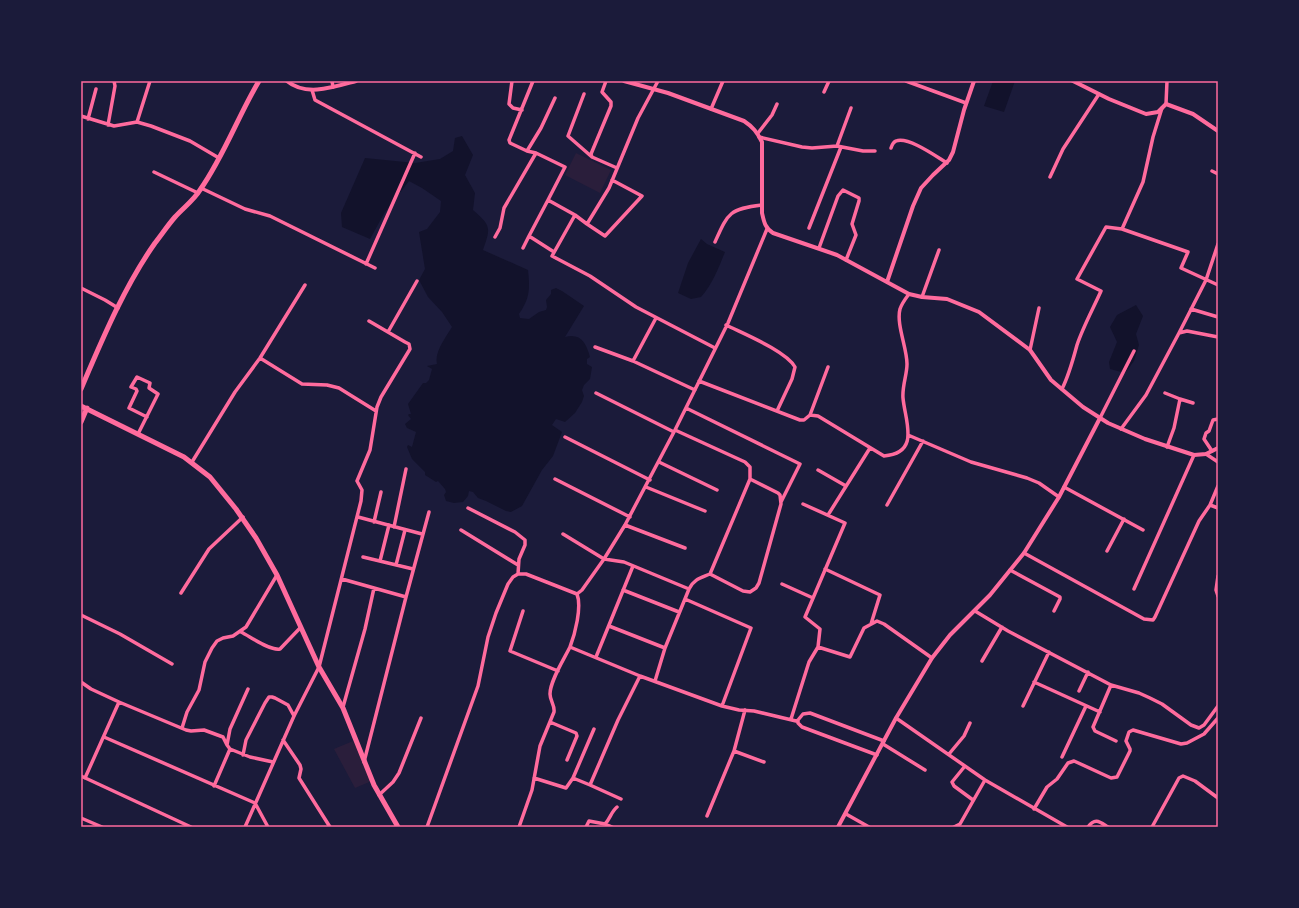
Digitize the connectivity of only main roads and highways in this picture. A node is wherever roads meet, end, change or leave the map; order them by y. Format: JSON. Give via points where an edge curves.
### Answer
{"nodes":[{"id":1,"x":259,"y":81,"type":"edge"},
{"id":2,"x":81,"y":388,"type":"edge"},
{"id":3,"x":81,"y":406,"type":"edge"},
{"id":4,"x":87,"y":408,"type":"junction"},
{"id":5,"x":81,"y":422,"type":"edge"},
{"id":6,"x":398,"y":827,"type":"edge"}],
"edges":[{"from":1,"to":2,"type":"main road","via":[[202,188],[154,245],[131,284]]},
{"from":3,"to":4,"type":"main road"},
{"from":4,"to":5,"type":"main road"},
{"from":4,"to":6,"type":"main road","via":[[192,462],[210,477],[243,518],[277,575],[319,667],[343,708],[364,763]]}]}
